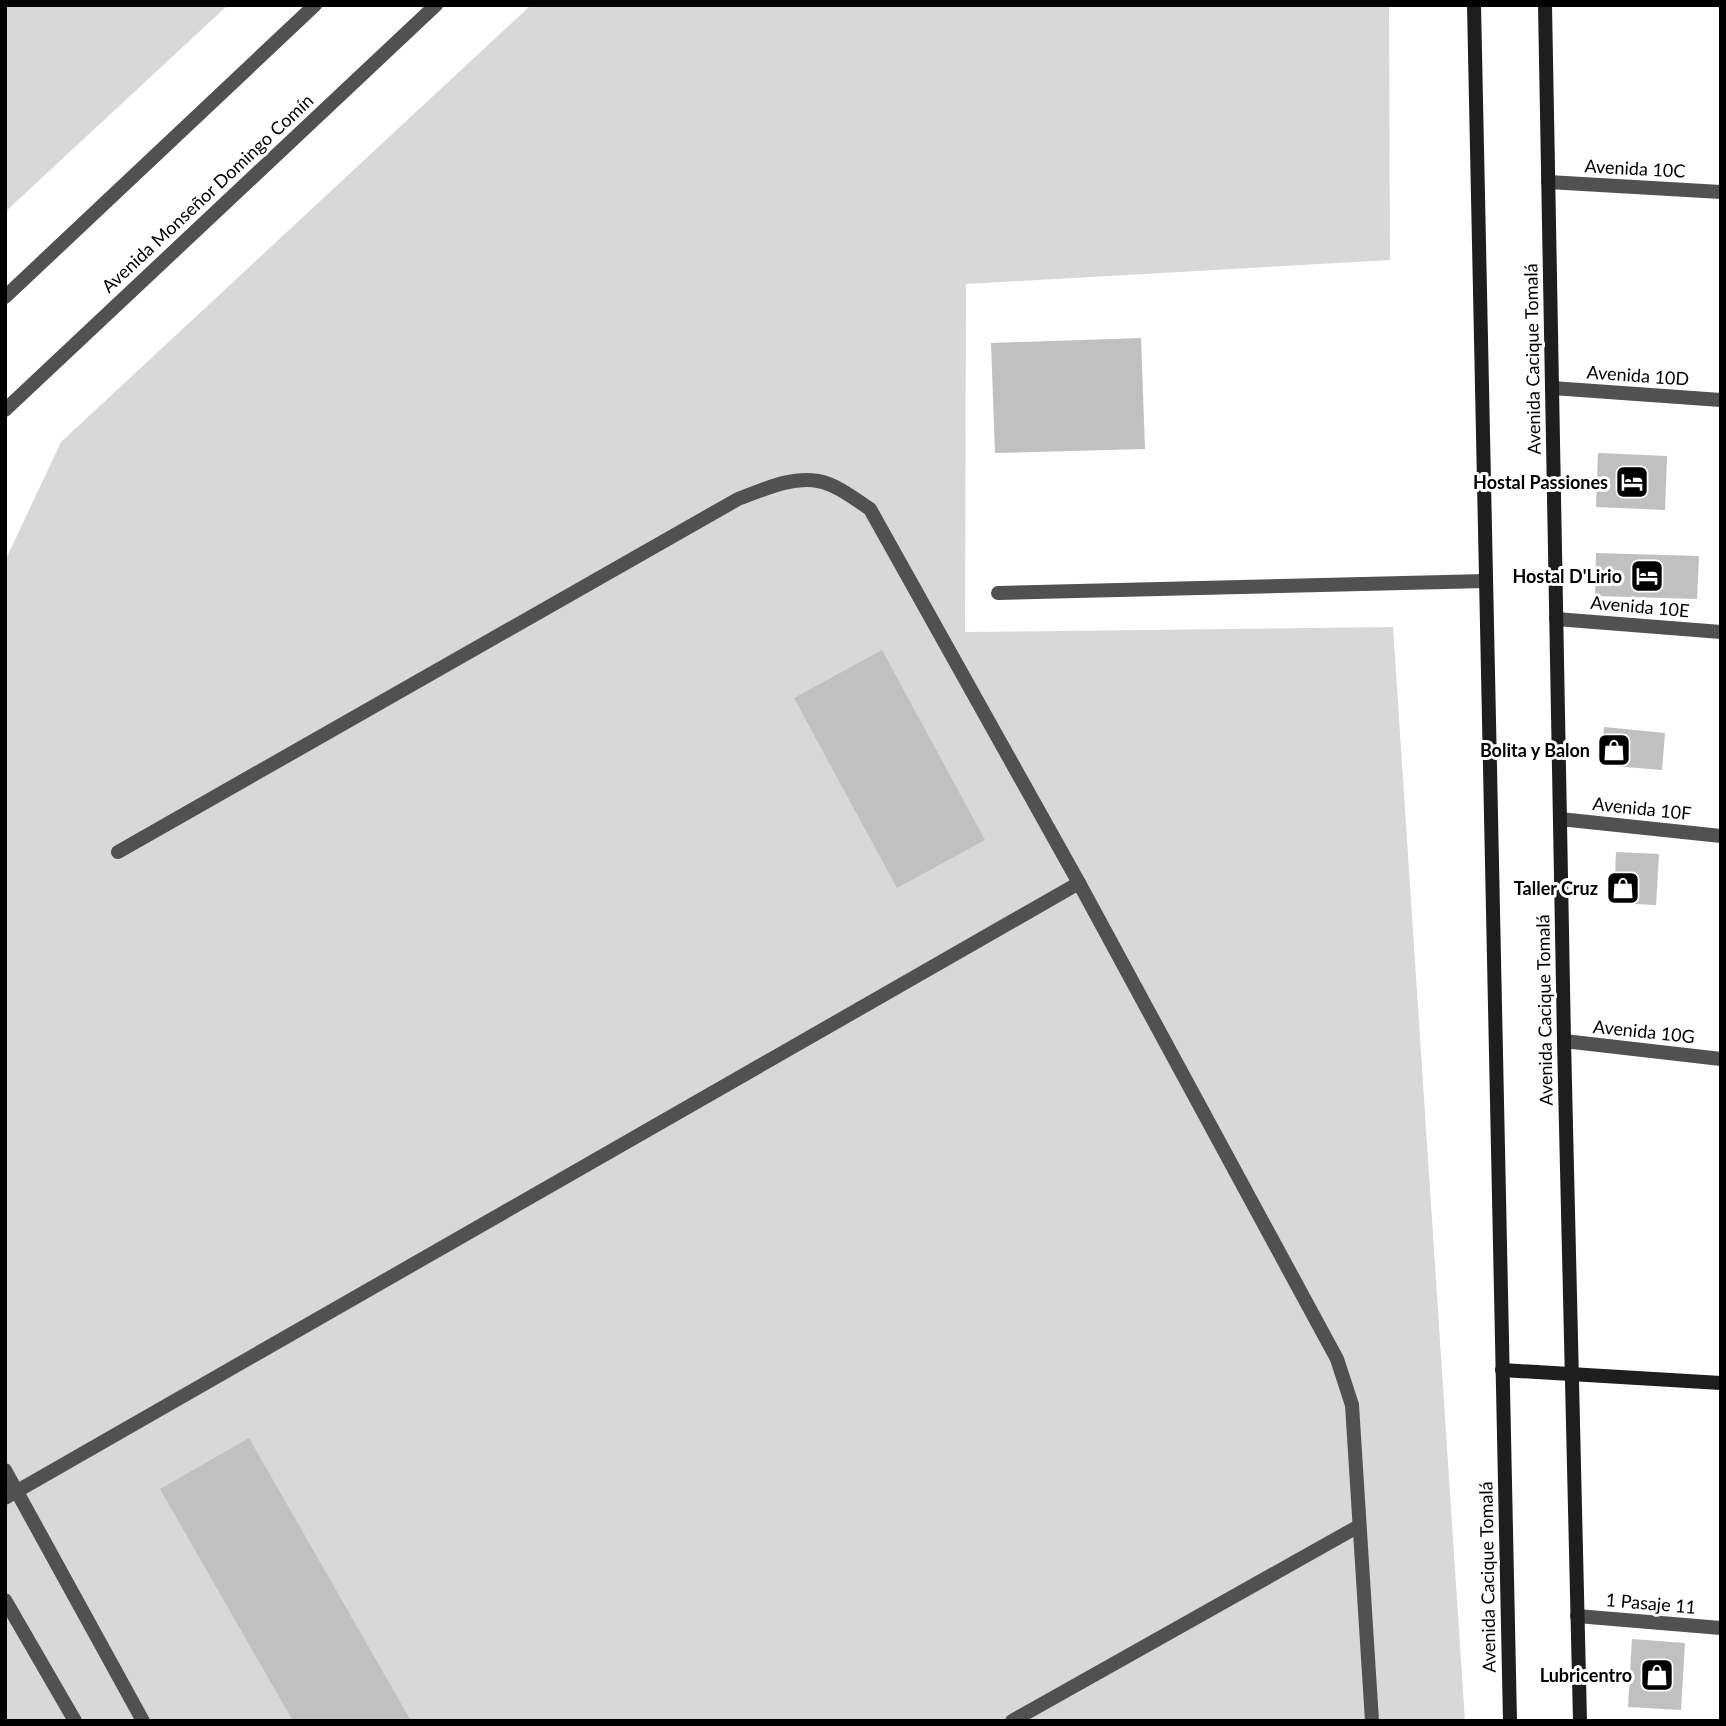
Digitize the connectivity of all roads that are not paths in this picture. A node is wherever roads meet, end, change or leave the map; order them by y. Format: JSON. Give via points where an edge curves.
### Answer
{"nodes":[{"id":1,"x":315,"y":5,"type":"edge"},
{"id":2,"x":436,"y":5,"type":"edge"},
{"id":3,"x":1474,"y":5,"type":"edge"},
{"id":4,"x":1545,"y":5,"type":"edge"},
{"id":5,"x":1548,"y":182,"type":"junction"},
{"id":6,"x":1721,"y":192,"type":"edge"},
{"id":7,"x":5,"y":297,"type":"edge"},
{"id":8,"x":1552,"y":388,"type":"junction"},
{"id":9,"x":1721,"y":400,"type":"edge"},
{"id":10,"x":5,"y":410,"type":"edge"},
{"id":11,"x":1486,"y":581,"type":"junction"},
{"id":12,"x":998,"y":593,"type":"dead end"},
{"id":13,"x":1556,"y":619,"type":"junction"},
{"id":14,"x":1721,"y":632,"type":"edge"},
{"id":15,"x":1560,"y":819,"type":"junction"},
{"id":16,"x":1721,"y":836,"type":"edge"},
{"id":17,"x":118,"y":852,"type":"dead end"},
{"id":18,"x":1079,"y":883,"type":"junction"},
{"id":19,"x":1564,"y":1041,"type":"junction"},
{"id":20,"x":1721,"y":1059,"type":"edge"},
{"id":21,"x":1502,"y":1370,"type":"junction"},
{"id":22,"x":1573,"y":1374,"type":"junction"},
{"id":23,"x":1721,"y":1383,"type":"edge"},
{"id":24,"x":5,"y":1470,"type":"edge"},
{"id":25,"x":12,"y":1495,"type":"edge"},
{"id":26,"x":1359,"y":1526,"type":"junction"},
{"id":27,"x":5,"y":1600,"type":"edge"},
{"id":28,"x":1577,"y":1616,"type":"junction"},
{"id":29,"x":1721,"y":1628,"type":"edge"},
{"id":30,"x":75,"y":1721,"type":"edge"},
{"id":31,"x":143,"y":1721,"type":"edge"},
{"id":32,"x":1013,"y":1721,"type":"edge"},
{"id":33,"x":1372,"y":1721,"type":"edge"},
{"id":34,"x":1510,"y":1721,"type":"edge"},
{"id":35,"x":1580,"y":1721,"type":"edge"}],
"edges":[{"from":1,"to":7,"type":"street"},
{"from":2,"to":10,"type":"street","name":"Avenida Monseñor Domingo Comín"},
{"from":3,"to":11,"type":"main road","name":"Avenida Cacique Tomalá"},
{"from":4,"to":5,"type":"main road","name":"Avenida Cacique Tomalá"},
{"from":5,"to":6,"type":"street","name":"Avenida 10C"},
{"from":5,"to":8,"type":"main road","name":"Avenida Cacique Tomalá"},
{"from":8,"to":9,"type":"street","name":"Avenida 10D"},
{"from":8,"to":13,"type":"main road","name":"Avenida Cacique Tomalá"},
{"from":11,"to":12,"type":"street"},
{"from":11,"to":21,"type":"main road","name":"Avenida Cacique Tomalá"},
{"from":13,"to":14,"type":"street","name":"Avenida 10E"},
{"from":13,"to":15,"type":"main road","name":"Avenida Cacique Tomalá"},
{"from":15,"to":16,"type":"street","name":"Avenida 10F"},
{"from":15,"to":19,"type":"main road","name":"Avenida Cacique Tomalá"},
{"from":17,"to":18,"type":"street","via":[[738,499],[786,482],[818,481],[870,509]]},
{"from":18,"to":25,"type":"street"},
{"from":18,"to":26,"type":"street","via":[[1337,1359],[1352,1405]]},
{"from":19,"to":20,"type":"street","name":"Avenida 10G"},
{"from":19,"to":22,"type":"main road","name":"Avenida Cacique Tomalá"},
{"from":21,"to":22,"type":"main road"},
{"from":21,"to":34,"type":"main road","name":"Avenida Cacique Tomalá"},
{"from":22,"to":23,"type":"main road"},
{"from":22,"to":28,"type":"main road","name":"Avenida Cacique Tomalá"},
{"from":24,"to":25,"type":"street"},
{"from":25,"to":31,"type":"street"},
{"from":26,"to":32,"type":"street"},
{"from":26,"to":33,"type":"street"},
{"from":27,"to":30,"type":"street"},
{"from":28,"to":29,"type":"street","name":"1 Pasaje 11"},
{"from":28,"to":35,"type":"main road","name":"Avenida Cacique Tomalá"}]}
